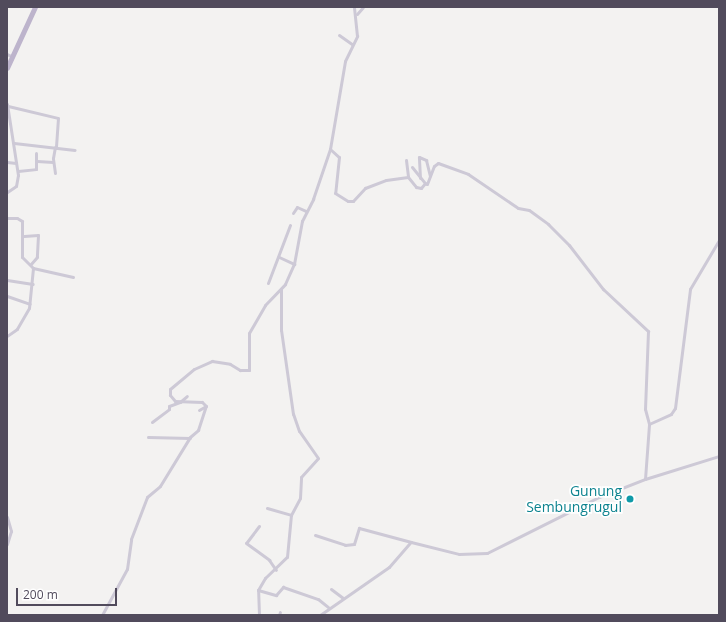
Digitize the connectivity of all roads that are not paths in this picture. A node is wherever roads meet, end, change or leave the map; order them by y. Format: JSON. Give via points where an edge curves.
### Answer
{"nodes":[{"id":1,"x":35,"y":7,"type":"edge"},
{"id":2,"x":354,"y":7,"type":"edge"},
{"id":3,"x":363,"y":7,"type":"edge"},
{"id":4,"x":357,"y":14,"type":"junction"},
{"id":5,"x":339,"y":35,"type":"dead end"},
{"id":6,"x":352,"y":44,"type":"junction"},
{"id":7,"x":9,"y":55,"type":"edge"},
{"id":8,"x":7,"y":68,"type":"edge"},
{"id":9,"x":7,"y":105,"type":"edge"},
{"id":10,"x":14,"y":143,"type":"junction"},
{"id":11,"x":55,"y":147,"type":"junction"},
{"id":12,"x":330,"y":149,"type":"junction"},
{"id":13,"x":75,"y":150,"type":"dead end"},
{"id":14,"x":36,"y":153,"type":"dead end"},
{"id":15,"x":406,"y":160,"type":"dead end"},
{"id":16,"x":37,"y":161,"type":"junction"},
{"id":17,"x":7,"y":162,"type":"edge"},
{"id":18,"x":53,"y":162,"type":"junction"},
{"id":19,"x":16,"y":163,"type":"junction"},
{"id":20,"x":412,"y":167,"type":"dead end"},
{"id":21,"x":18,"y":171,"type":"junction"},
{"id":22,"x":55,"y":173,"type":"dead end"},
{"id":23,"x":431,"y":176,"type":"junction"},
{"id":24,"x":408,"y":177,"type":"junction"},
{"id":25,"x":420,"y":178,"type":"junction"},
{"id":26,"x":425,"y":183,"type":"junction"},
{"id":27,"x":7,"y":192,"type":"edge"},
{"id":28,"x":306,"y":211,"type":"junction"},
{"id":29,"x":293,"y":213,"type":"dead end"},
{"id":30,"x":7,"y":218,"type":"edge"},
{"id":31,"x":290,"y":225,"type":"dead end"},
{"id":32,"x":24,"y":236,"type":"junction"},
{"id":33,"x":719,"y":240,"type":"edge"},
{"id":34,"x":279,"y":256,"type":"junction"},
{"id":35,"x":32,"y":264,"type":"junction"},
{"id":36,"x":294,"y":264,"type":"junction"},
{"id":37,"x":34,"y":268,"type":"junction"},
{"id":38,"x":73,"y":277,"type":"dead end"},
{"id":39,"x":7,"y":280,"type":"edge"},
{"id":40,"x":268,"y":283,"type":"dead end"},
{"id":41,"x":33,"y":284,"type":"junction"},
{"id":42,"x":281,"y":289,"type":"junction"},
{"id":43,"x":7,"y":296,"type":"edge"},
{"id":44,"x":30,"y":304,"type":"junction"},
{"id":45,"x":7,"y":336,"type":"edge"},
{"id":46,"x":187,"y":396,"type":"dead end"},
{"id":47,"x":180,"y":402,"type":"junction"},
{"id":48,"x":206,"y":406,"type":"junction"},
{"id":49,"x":199,"y":410,"type":"dead end"},
{"id":50,"x":152,"y":422,"type":"dead end"},
{"id":51,"x":649,"y":424,"type":"junction"},
{"id":52,"x":148,"y":438,"type":"dead end"},
{"id":53,"x":190,"y":438,"type":"junction"},
{"id":54,"x":719,"y":456,"type":"edge"},
{"id":55,"x":645,"y":479,"type":"junction"},
{"id":56,"x":267,"y":508,"type":"dead end"},
{"id":57,"x":291,"y":515,"type":"junction"},
{"id":58,"x":7,"y":517,"type":"edge"},
{"id":59,"x":259,"y":526,"type":"dead end"},
{"id":60,"x":315,"y":535,"type":"dead end"},
{"id":61,"x":411,"y":542,"type":"junction"},
{"id":62,"x":7,"y":544,"type":"edge"},
{"id":63,"x":276,"y":570,"type":"junction"},
{"id":64,"x":330,"y":589,"type":"dead end"},
{"id":65,"x":258,"y":590,"type":"junction"},
{"id":66,"x":343,"y":598,"type":"junction"},
{"id":67,"x":328,"y":607,"type":"junction"},
{"id":68,"x":102,"y":615,"type":"edge"},
{"id":69,"x":259,"y":615,"type":"edge"},
{"id":70,"x":320,"y":615,"type":"edge"}],
"edges":[{"from":1,"to":7,"type":"main road"},
{"from":2,"to":4,"type":"street"},
{"from":3,"to":4,"type":"street"},
{"from":4,"to":6,"type":"street","via":[[357,36]]},
{"from":5,"to":6,"type":"street"},
{"from":6,"to":12,"type":"street","via":[[338,91]]},
{"from":7,"to":8,"type":"main road"},
{"from":9,"to":10,"type":"street"},
{"from":9,"to":11,"type":"street","via":[[58,118]]},
{"from":10,"to":11,"type":"street"},
{"from":10,"to":19,"type":"street"},
{"from":11,"to":13,"type":"street"},
{"from":11,"to":18,"type":"street"},
{"from":12,"to":24,"type":"street","via":[[339,157],[335,193],[348,201],[355,200],[362,190],[380,182]]},
{"from":12,"to":28,"type":"street","via":[[313,199]]},
{"from":14,"to":16,"type":"street"},
{"from":15,"to":24,"type":"street"},
{"from":16,"to":18,"type":"street"},
{"from":16,"to":21,"type":"street","via":[[34,171]]},
{"from":17,"to":19,"type":"street"},
{"from":18,"to":22,"type":"street"},
{"from":19,"to":21,"type":"street"},
{"from":20,"to":25,"type":"street"},
{"from":21,"to":27,"type":"street","via":[[16,186]]},
{"from":23,"to":25,"type":"street","via":[[426,160],[419,157]]},
{"from":23,"to":26,"type":"street","via":[[427,184]]},
{"from":23,"to":51,"type":"street","via":[[436,163],[460,170],[501,194],[518,208],[529,210],[556,231],[603,289],[646,329],[645,409]]},
{"from":24,"to":26,"type":"street","via":[[418,188]]},
{"from":25,"to":26,"type":"street"},
{"from":28,"to":29,"type":"street","via":[[297,208]]},
{"from":28,"to":36,"type":"street"},
{"from":30,"to":32,"type":"street","via":[[21,219]]},
{"from":31,"to":34,"type":"street"},
{"from":32,"to":35,"type":"street","via":[[22,260]]},
{"from":32,"to":35,"type":"street","via":[[38,235],[36,257]]},
{"from":33,"to":51,"type":"street","via":[[690,289],[675,410]]},
{"from":34,"to":36,"type":"street"},
{"from":34,"to":40,"type":"street"},
{"from":35,"to":37,"type":"street"},
{"from":36,"to":42,"type":"street"},
{"from":37,"to":38,"type":"street"},
{"from":37,"to":41,"type":"street"},
{"from":39,"to":41,"type":"street"},
{"from":41,"to":44,"type":"street"},
{"from":42,"to":47,"type":"street","via":[[265,305],[249,333],[249,370],[240,370],[232,365],[214,361],[203,365],[172,387],[172,398]]},
{"from":42,"to":57,"type":"street","via":[[281,330],[291,408],[299,431],[318,456],[302,474],[300,498]]},
{"from":43,"to":44,"type":"street"},
{"from":44,"to":45,"type":"street","via":[[17,329]]},
{"from":46,"to":47,"type":"street"},
{"from":47,"to":48,"type":"street","via":[[204,402]]},
{"from":47,"to":50,"type":"street","via":[[169,406],[169,409]]},
{"from":48,"to":49,"type":"street"},
{"from":48,"to":53,"type":"street","via":[[199,428]]},
{"from":51,"to":55,"type":"street"},
{"from":52,"to":53,"type":"street"},
{"from":53,"to":68,"type":"street","via":[[160,486],[147,498],[131,539],[127,569]]},
{"from":54,"to":55,"type":"street"},
{"from":55,"to":61,"type":"street","via":[[584,504],[487,553],[459,554]]},
{"from":56,"to":57,"type":"street"},
{"from":57,"to":63,"type":"street","via":[[288,557]]},
{"from":58,"to":62,"type":"street","via":[[11,531]]},
{"from":59,"to":63,"type":"street","via":[[246,543],[269,560]]},
{"from":60,"to":61,"type":"street","via":[[345,545],[354,544],[359,528]]},
{"from":61,"to":66,"type":"street","via":[[389,567]]},
{"from":63,"to":65,"type":"street","via":[[262,582]]},
{"from":64,"to":66,"type":"street"},
{"from":65,"to":67,"type":"street","via":[[276,595],[283,587],[318,599]]},
{"from":65,"to":69,"type":"street"},
{"from":66,"to":67,"type":"street"},
{"from":67,"to":70,"type":"street"}]}
